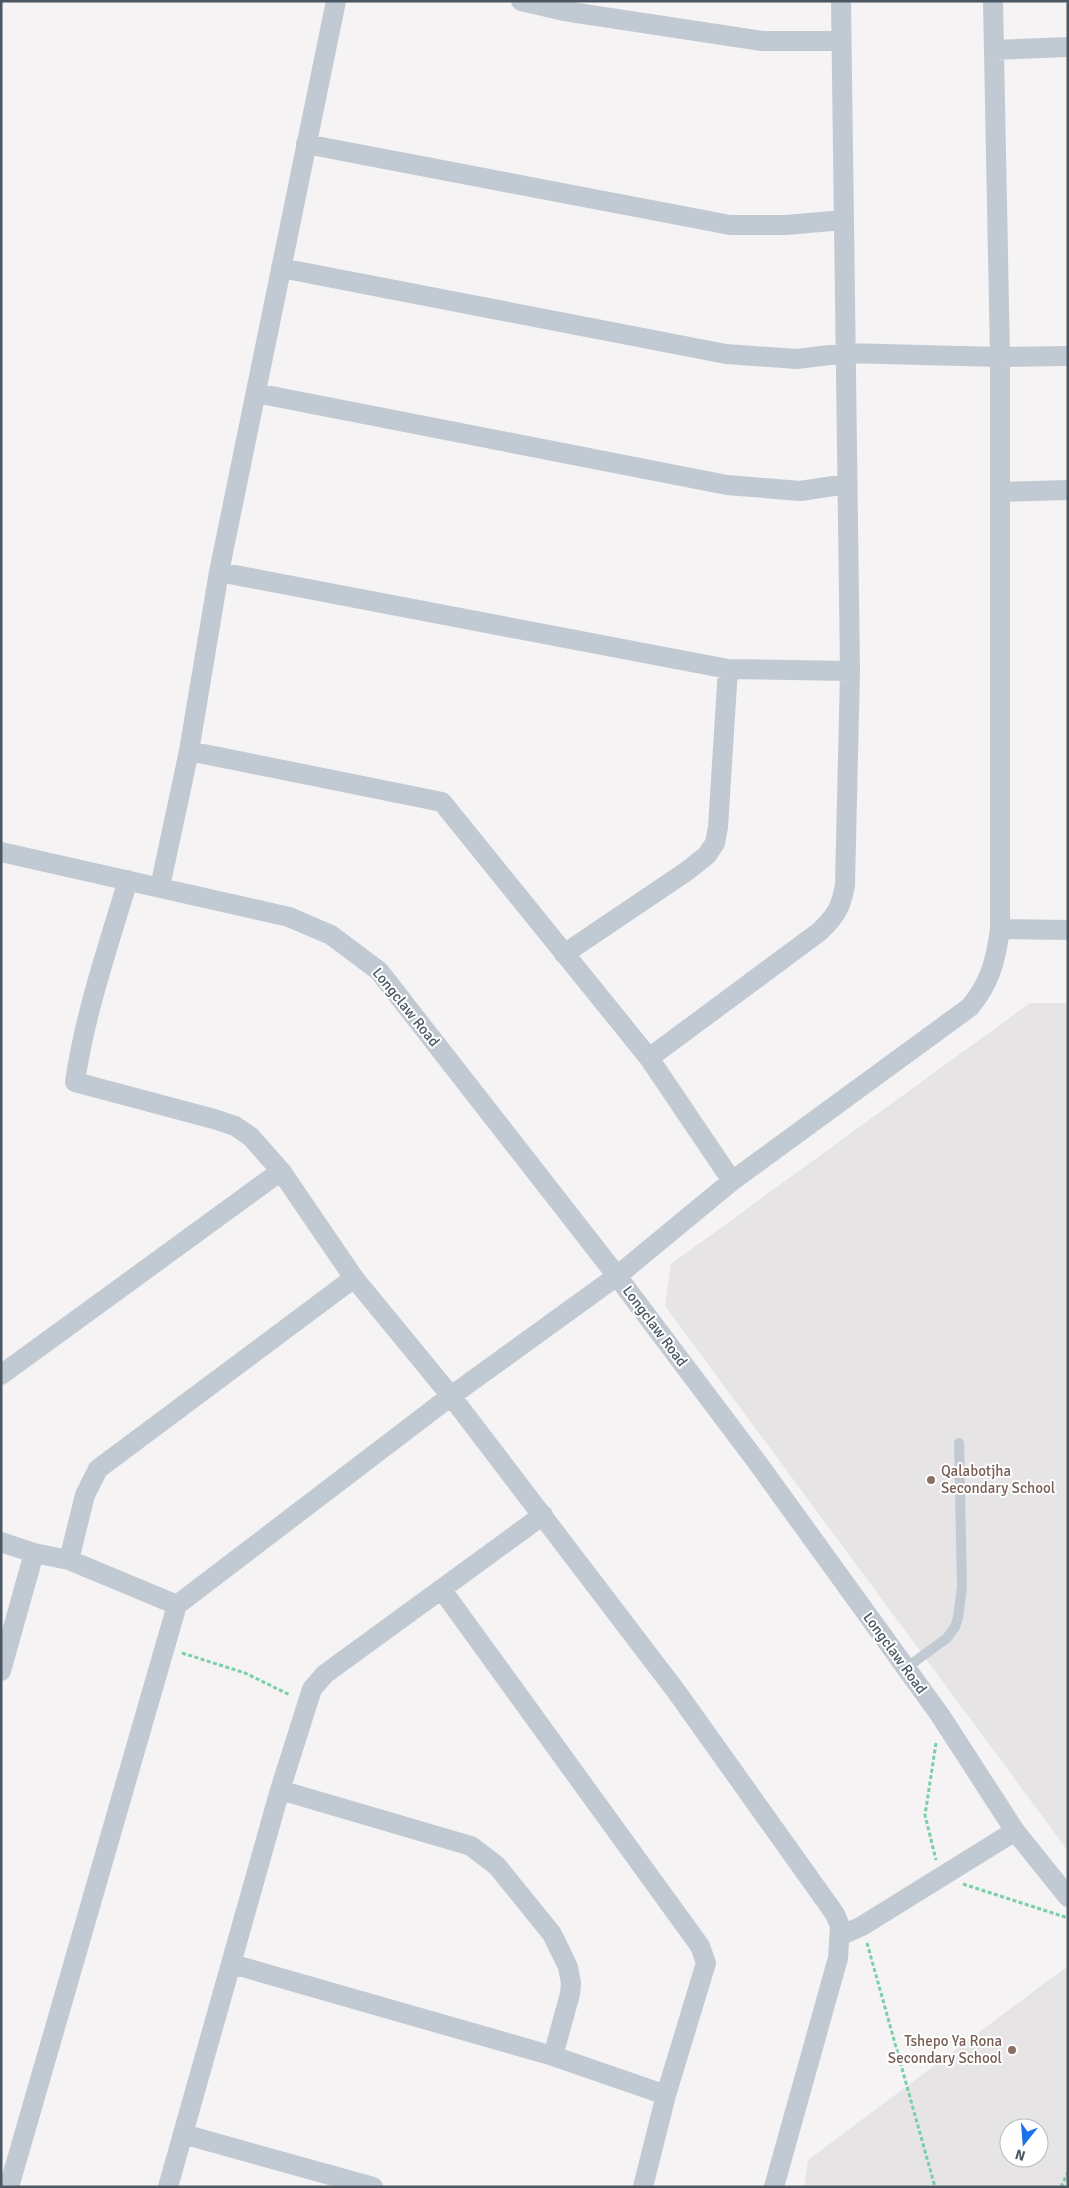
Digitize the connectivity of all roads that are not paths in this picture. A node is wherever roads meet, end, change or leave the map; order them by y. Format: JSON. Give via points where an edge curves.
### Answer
{"nodes":[{"id":1,"x":336,"y":1,"type":"edge"},
{"id":2,"x":520,"y":1,"type":"edge"},
{"id":3,"x":841,"y":1,"type":"edge"},
{"id":4,"x":993,"y":1,"type":"edge"},
{"id":5,"x":841,"y":41,"type":"junction"},
{"id":6,"x":1068,"y":47,"type":"edge"},
{"id":7,"x":994,"y":50,"type":"junction"},
{"id":8,"x":306,"y":144,"type":"junction"},
{"id":9,"x":843,"y":220,"type":"junction"},
{"id":10,"x":281,"y":268,"type":"junction"},
{"id":11,"x":845,"y":353,"type":"junction"},
{"id":12,"x":1068,"y":356,"type":"edge"},
{"id":13,"x":1000,"y":357,"type":"junction"},
{"id":14,"x":256,"y":393,"type":"junction"},
{"id":15,"x":847,"y":484,"type":"junction"},
{"id":16,"x":1068,"y":490,"type":"edge"},
{"id":17,"x":1000,"y":492,"type":"junction"},
{"id":18,"x":219,"y":572,"type":"junction"},
{"id":19,"x":728,"y":669,"type":"junction"},
{"id":20,"x":850,"y":671,"type":"junction"},
{"id":21,"x":189,"y":751,"type":"junction"},
{"id":22,"x":1,"y":852,"type":"edge"},
{"id":23,"x":144,"y":884,"type":"junction"},
{"id":24,"x":1000,"y":929,"type":"junction"},
{"id":25,"x":1068,"y":930,"type":"edge"},
{"id":26,"x":564,"y":954,"type":"junction"},
{"id":27,"x":649,"y":1058,"type":"junction"},
{"id":28,"x":281,"y":1171,"type":"junction"},
{"id":29,"x":732,"y":1181,"type":"junction"},
{"id":30,"x":617,"y":1276,"type":"junction"},
{"id":31,"x":354,"y":1278,"type":"junction"},
{"id":32,"x":1,"y":1375,"type":"edge"},
{"id":33,"x":451,"y":1396,"type":"junction"},
{"id":34,"x":960,"y":1443,"type":"dead end"},
{"id":35,"x":543,"y":1515,"type":"junction"},
{"id":36,"x":1,"y":1542,"type":"edge"},
{"id":37,"x":34,"y":1553,"type":"junction"},
{"id":38,"x":68,"y":1560,"type":"junction"},
{"id":39,"x":442,"y":1590,"type":"junction"},
{"id":40,"x":177,"y":1606,"type":"junction"},
{"id":41,"x":906,"y":1668,"type":"junction"},
{"id":42,"x":1,"y":1671,"type":"edge"},
{"id":43,"x":280,"y":1790,"type":"junction"},
{"id":44,"x":1015,"y":1831,"type":"junction"},
{"id":45,"x":1068,"y":1897,"type":"edge"},
{"id":46,"x":840,"y":1936,"type":"junction"},
{"id":47,"x":232,"y":1964,"type":"junction"},
{"id":48,"x":553,"y":2056,"type":"junction"},
{"id":49,"x":666,"y":2096,"type":"junction"},
{"id":50,"x":183,"y":2134,"type":"junction"},
{"id":51,"x":9,"y":2187,"type":"edge"},
{"id":52,"x":168,"y":2187,"type":"edge"},
{"id":53,"x":373,"y":2187,"type":"edge"},
{"id":54,"x":643,"y":2187,"type":"edge"},
{"id":55,"x":774,"y":2187,"type":"edge"}],
"edges":[{"from":1,"to":8,"type":"street"},
{"from":2,"to":5,"type":"street","via":[[564,11],[762,41]]},
{"from":3,"to":5,"type":"street"},
{"from":4,"to":7,"type":"street"},
{"from":5,"to":9,"type":"street"},
{"from":6,"to":7,"type":"street"},
{"from":7,"to":13,"type":"street"},
{"from":8,"to":9,"type":"street","via":[[730,225]]},
{"from":8,"to":10,"type":"street"},
{"from":9,"to":11,"type":"street"},
{"from":10,"to":11,"type":"street","via":[[726,354],[797,358]]},
{"from":10,"to":14,"type":"street"},
{"from":11,"to":13,"type":"street"},
{"from":11,"to":15,"type":"street"},
{"from":12,"to":13,"type":"street"},
{"from":13,"to":17,"type":"street"},
{"from":14,"to":15,"type":"street","via":[[726,486],[800,491]]},
{"from":14,"to":18,"type":"street"},
{"from":15,"to":20,"type":"street"},
{"from":16,"to":17,"type":"street"},
{"from":17,"to":24,"type":"street"},
{"from":18,"to":19,"type":"street"},
{"from":18,"to":21,"type":"street"},
{"from":19,"to":20,"type":"street"},
{"from":19,"to":26,"type":"street","via":[[715,843],[707,855],[687,871]]},
{"from":20,"to":27,"type":"street","via":[[845,885],[838,912],[819,932]]},
{"from":21,"to":23,"type":"street"},
{"from":21,"to":26,"type":"street","via":[[442,802]]},
{"from":22,"to":23,"type":"street","name":"Longclaw Road"},
{"from":23,"to":28,"type":"street","via":[[97,982],[74,1082],[236,1126],[251,1137]]},
{"from":23,"to":30,"type":"street","name":"Longclaw Road","via":[[289,917],[331,936],[379,971]]},
{"from":24,"to":25,"type":"street"},
{"from":24,"to":29,"type":"street","via":[[992,970],[983,992],[970,1008]]},
{"from":26,"to":27,"type":"street"},
{"from":27,"to":29,"type":"street"},
{"from":28,"to":31,"type":"street"},
{"from":28,"to":32,"type":"street"},
{"from":29,"to":30,"type":"street"},
{"from":30,"to":33,"type":"street"},
{"from":30,"to":41,"type":"street","name":"Longclaw Road","via":[[758,1462]]},
{"from":31,"to":33,"type":"street"},
{"from":31,"to":38,"type":"street","via":[[98,1470],[85,1495]]},
{"from":33,"to":35,"type":"street"},
{"from":33,"to":40,"type":"street"},
{"from":34,"to":41,"type":"lane","via":[[962,1586],[958,1618],[947,1638]]},
{"from":35,"to":39,"type":"street"},
{"from":35,"to":46,"type":"street","via":[[676,1691],[835,1914]]},
{"from":36,"to":37,"type":"street"},
{"from":37,"to":38,"type":"street"},
{"from":37,"to":42,"type":"street"},
{"from":38,"to":40,"type":"street"},
{"from":39,"to":43,"type":"street","via":[[325,1674],[312,1689]]},
{"from":39,"to":49,"type":"street","via":[[704,1955],[706,1963]]},
{"from":40,"to":51,"type":"street"},
{"from":41,"to":44,"type":"street","name":"Longclaw Road"},
{"from":43,"to":47,"type":"street"},
{"from":43,"to":48,"type":"street","via":[[471,1846],[497,1866],[552,1934],[568,1967],[570,1994]]},
{"from":44,"to":45,"type":"street","name":"Longclaw Road"},
{"from":44,"to":46,"type":"street","via":[[862,1926]]},
{"from":46,"to":55,"type":"street","via":[[833,1976]]},
{"from":47,"to":48,"type":"street"},
{"from":47,"to":50,"type":"street"},
{"from":48,"to":49,"type":"street"},
{"from":49,"to":54,"type":"street"},
{"from":50,"to":52,"type":"street"},
{"from":50,"to":53,"type":"street"}]}
